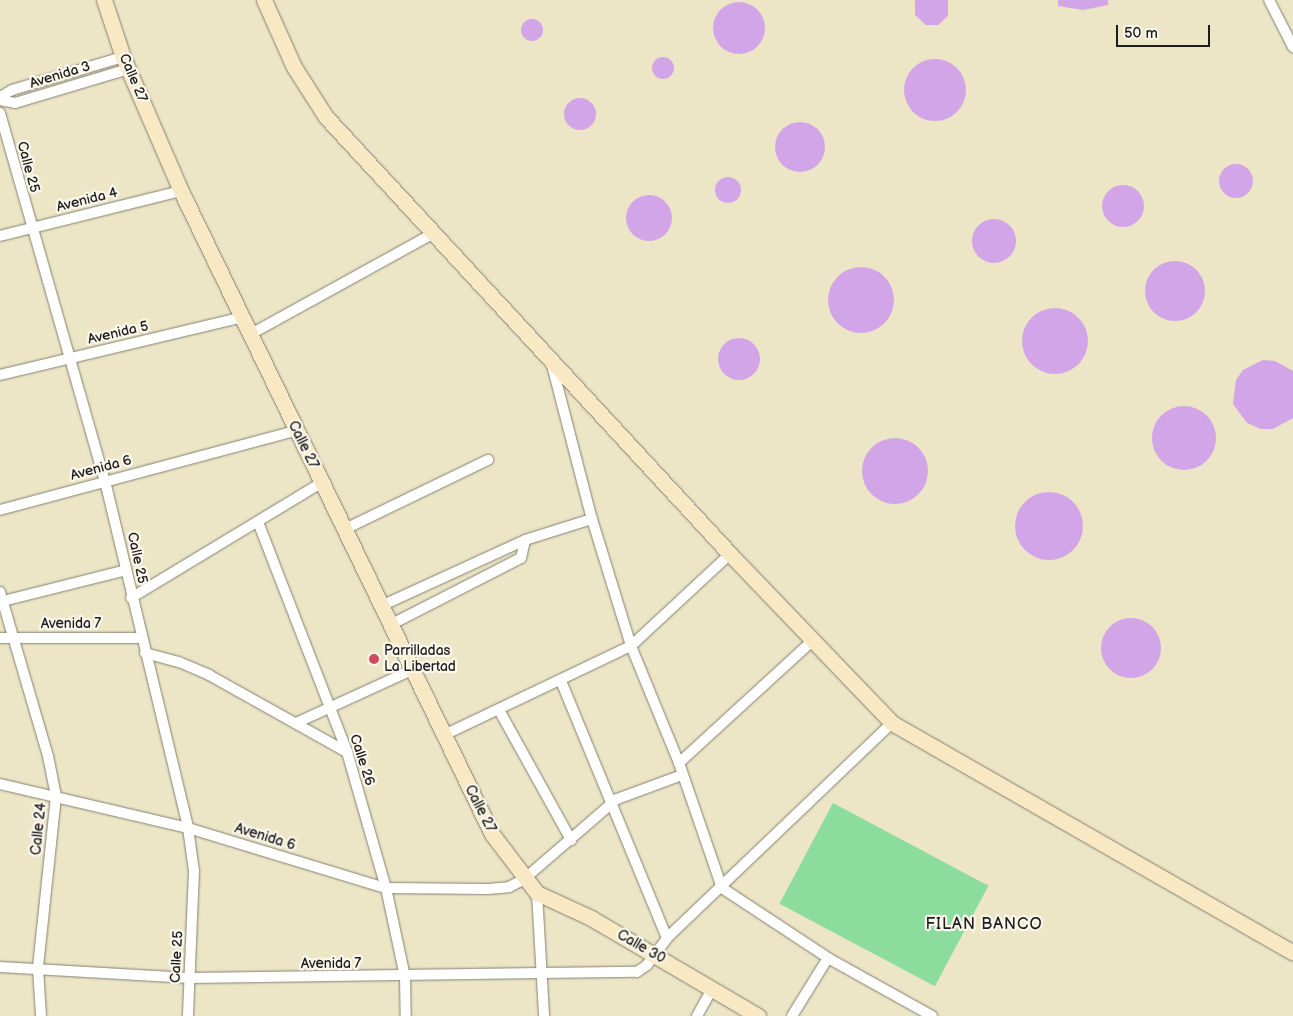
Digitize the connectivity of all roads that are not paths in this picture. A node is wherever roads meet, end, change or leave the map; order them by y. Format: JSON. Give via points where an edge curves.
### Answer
{"nodes":[{"id":1,"x":104,"y":0,"type":"edge"},
{"id":2,"x":264,"y":0,"type":"edge"},
{"id":3,"x":1269,"y":0,"type":"edge"},
{"id":4,"x":1293,"y":47,"type":"edge"},
{"id":5,"x":126,"y":63,"type":"junction"},
{"id":6,"x":0,"y":99,"type":"edge"},
{"id":7,"x":0,"y":114,"type":"edge"},
{"id":8,"x":181,"y":190,"type":"junction"},
{"id":9,"x":31,"y":228,"type":"junction"},
{"id":10,"x":434,"y":233,"type":"junction"},
{"id":11,"x":0,"y":236,"type":"edge"},
{"id":12,"x":243,"y":317,"type":"junction"},
{"id":13,"x":251,"y":334,"type":"junction"},
{"id":14,"x":549,"y":356,"type":"junction"},
{"id":15,"x":70,"y":358,"type":"junction"},
{"id":16,"x":0,"y":375,"type":"edge"},
{"id":17,"x":295,"y":431,"type":"junction"},
{"id":18,"x":488,"y":460,"type":"dead end"},
{"id":19,"x":105,"y":481,"type":"junction"},
{"id":20,"x":321,"y":483,"type":"junction"},
{"id":21,"x":0,"y":510,"type":"edge"},
{"id":22,"x":592,"y":519,"type":"junction"},
{"id":23,"x":258,"y":522,"type":"junction"},
{"id":24,"x":344,"y":529,"type":"junction"},
{"id":25,"x":525,"y":540,"type":"junction"},
{"id":26,"x":730,"y":554,"type":"junction"},
{"id":27,"x":126,"y":570,"type":"junction"},
{"id":28,"x":1,"y":597,"type":"edge"},
{"id":29,"x":132,"y":598,"type":"junction"},
{"id":30,"x":381,"y":606,"type":"junction"},
{"id":31,"x":390,"y":625,"type":"junction"},
{"id":32,"x":0,"y":638,"type":"edge"},
{"id":33,"x":13,"y":638,"type":"junction"},
{"id":34,"x":142,"y":638,"type":"junction"},
{"id":35,"x":812,"y":641,"type":"junction"},
{"id":36,"x":631,"y":646,"type":"junction"},
{"id":37,"x":145,"y":653,"type":"junction"},
{"id":38,"x":412,"y":670,"type":"junction"},
{"id":39,"x":560,"y":680,"type":"junction"},
{"id":40,"x":328,"y":708,"type":"junction"},
{"id":41,"x":498,"y":710,"type":"junction"},
{"id":42,"x":892,"y":723,"type":"junction"},
{"id":43,"x":296,"y":724,"type":"junction"},
{"id":44,"x":442,"y":736,"type":"junction"},
{"id":45,"x":347,"y":752,"type":"junction"},
{"id":46,"x":679,"y":763,"type":"junction"},
{"id":47,"x":682,"y":775,"type":"junction"},
{"id":48,"x":0,"y":784,"type":"edge"},
{"id":49,"x":56,"y":796,"type":"junction"},
{"id":50,"x":610,"y":803,"type":"junction"},
{"id":51,"x":188,"y":828,"type":"junction"},
{"id":52,"x":571,"y":840,"type":"junction"},
{"id":53,"x":523,"y":880,"type":"junction"},
{"id":54,"x":386,"y":888,"type":"junction"},
{"id":55,"x":722,"y":888,"type":"junction"},
{"id":56,"x":537,"y":893,"type":"junction"},
{"id":57,"x":667,"y":938,"type":"junction"},
{"id":58,"x":1293,"y":953,"type":"edge"},
{"id":59,"x":654,"y":954,"type":"junction"},
{"id":60,"x":828,"y":958,"type":"junction"},
{"id":61,"x":0,"y":967,"type":"edge"},
{"id":62,"x":38,"y":968,"type":"junction"},
{"id":63,"x":543,"y":973,"type":"junction"},
{"id":64,"x":405,"y":977,"type":"junction"},
{"id":65,"x":190,"y":978,"type":"junction"},
{"id":66,"x":712,"y":989,"type":"junction"},
{"id":67,"x":41,"y":1016,"type":"edge"},
{"id":68,"x":188,"y":1016,"type":"edge"},
{"id":69,"x":406,"y":1016,"type":"edge"},
{"id":70,"x":544,"y":1016,"type":"edge"},
{"id":71,"x":696,"y":1016,"type":"edge"},
{"id":72,"x":758,"y":1016,"type":"edge"},
{"id":73,"x":792,"y":1016,"type":"edge"},
{"id":74,"x":932,"y":1016,"type":"edge"}],
"edges":[{"from":1,"to":5,"type":"main road","name":"Calle 27"},
{"from":2,"to":10,"type":"main road","via":[[294,67],[326,117]]},
{"from":3,"to":4,"type":"street"},
{"from":5,"to":6,"type":"street","name":"Avenida 3","via":[[12,90]]},
{"from":5,"to":8,"type":"main road","name":"Calle 27"},
{"from":7,"to":9,"type":"street","name":"Calle 25"},
{"from":8,"to":9,"type":"street","name":"Avenida 4"},
{"from":8,"to":12,"type":"main road","name":"Calle 27"},
{"from":9,"to":11,"type":"street","name":"Avenida 4"},
{"from":9,"to":15,"type":"street","name":"Calle 25"},
{"from":10,"to":13,"type":"street"},
{"from":10,"to":14,"type":"main road"},
{"from":12,"to":13,"type":"main road","name":"Calle 27"},
{"from":12,"to":15,"type":"street","name":"Avenida 5"},
{"from":13,"to":17,"type":"main road","name":"Calle 27"},
{"from":14,"to":22,"type":"street"},
{"from":14,"to":26,"type":"main road"},
{"from":15,"to":16,"type":"street","name":"Avenida 5"},
{"from":15,"to":19,"type":"street","name":"Calle 25"},
{"from":17,"to":19,"type":"street","name":"Avenida 6"},
{"from":17,"to":20,"type":"main road","name":"Calle 27"},
{"from":18,"to":24,"type":"street"},
{"from":19,"to":21,"type":"street","name":"Avenida 6"},
{"from":19,"to":27,"type":"street","name":"Calle 25"},
{"from":20,"to":23,"type":"street"},
{"from":20,"to":24,"type":"main road","name":"Calle 27"},
{"from":22,"to":25,"type":"street"},
{"from":22,"to":36,"type":"street"},
{"from":23,"to":29,"type":"street"},
{"from":23,"to":40,"type":"street","name":"Calle 26"},
{"from":24,"to":30,"type":"main road","name":"Calle 27"},
{"from":25,"to":30,"type":"street"},
{"from":25,"to":31,"type":"street","via":[[521,558]]},
{"from":26,"to":35,"type":"main road"},
{"from":26,"to":36,"type":"street"},
{"from":27,"to":28,"type":"street"},
{"from":27,"to":29,"type":"street","name":"Calle 25"},
{"from":28,"to":33,"type":"street","name":"Calle 24"},
{"from":29,"to":34,"type":"street","name":"Calle 25"},
{"from":30,"to":31,"type":"main road","name":"Calle 27"},
{"from":31,"to":38,"type":"main road","name":"Calle 27"},
{"from":32,"to":33,"type":"street","name":"Avenida 7"},
{"from":33,"to":34,"type":"street","name":"Avenida 7"},
{"from":33,"to":49,"type":"street","name":"Calle 24","via":[[48,756]]},
{"from":34,"to":37,"type":"street","name":"Calle 25"},
{"from":35,"to":42,"type":"main road"},
{"from":35,"to":46,"type":"street"},
{"from":36,"to":39,"type":"street"},
{"from":36,"to":46,"type":"street"},
{"from":37,"to":43,"type":"street","via":[[179,662],[209,675]]},
{"from":37,"to":51,"type":"street","name":"Calle 25"},
{"from":38,"to":40,"type":"street"},
{"from":38,"to":44,"type":"main road","name":"Calle 27"},
{"from":39,"to":41,"type":"street"},
{"from":39,"to":50,"type":"street"},
{"from":40,"to":43,"type":"street"},
{"from":40,"to":45,"type":"street","name":"Calle 26"},
{"from":41,"to":44,"type":"street"},
{"from":41,"to":52,"type":"street"},
{"from":42,"to":55,"type":"street","name":"Avenida 7"},
{"from":42,"to":58,"type":"main road"},
{"from":43,"to":45,"type":"street"},
{"from":44,"to":53,"type":"main road","name":"Calle 27","via":[[492,834]]},
{"from":45,"to":54,"type":"street","name":"Calle 26"},
{"from":46,"to":47,"type":"street"},
{"from":47,"to":50,"type":"street"},
{"from":47,"to":55,"type":"street"},
{"from":48,"to":49,"type":"street","name":"Avenida 6"},
{"from":49,"to":51,"type":"street","name":"Avenida 6"},
{"from":49,"to":62,"type":"street","name":"Calle 24"},
{"from":50,"to":52,"type":"street"},
{"from":50,"to":57,"type":"street"},
{"from":51,"to":54,"type":"street","name":"Avenida 6"},
{"from":51,"to":65,"type":"street","name":"Calle 25","via":[[194,871]]},
{"from":52,"to":53,"type":"street"},
{"from":53,"to":54,"type":"street","name":"Avenida 6","via":[[509,887],[488,889]]},
{"from":53,"to":56,"type":"main road","name":"Calle 30"},
{"from":54,"to":64,"type":"street","name":"Calle 26"},
{"from":55,"to":57,"type":"street","name":"Avenida 7"},
{"from":55,"to":60,"type":"street"},
{"from":56,"to":59,"type":"main road","name":"Calle 30","via":[[591,918]]},
{"from":56,"to":63,"type":"street"},
{"from":57,"to":59,"type":"street","name":"Avenida 7"},
{"from":59,"to":63,"type":"street","name":"Avenida 7","via":[[648,965],[637,972]]},
{"from":59,"to":66,"type":"main road","name":"Calle 30"},
{"from":60,"to":73,"type":"street"},
{"from":60,"to":74,"type":"street"},
{"from":61,"to":62,"type":"street","name":"Avenida 7"},
{"from":62,"to":65,"type":"street","name":"Avenida 7"},
{"from":62,"to":67,"type":"street","name":"Calle 24"},
{"from":63,"to":64,"type":"street","name":"Avenida 7"},
{"from":63,"to":70,"type":"street"},
{"from":64,"to":65,"type":"street","name":"Avenida 7"},
{"from":64,"to":69,"type":"street","name":"Calle 26"},
{"from":65,"to":68,"type":"street","name":"Calle 25"},
{"from":66,"to":71,"type":"street"},
{"from":66,"to":72,"type":"main road","name":"Calle 30"}]}
